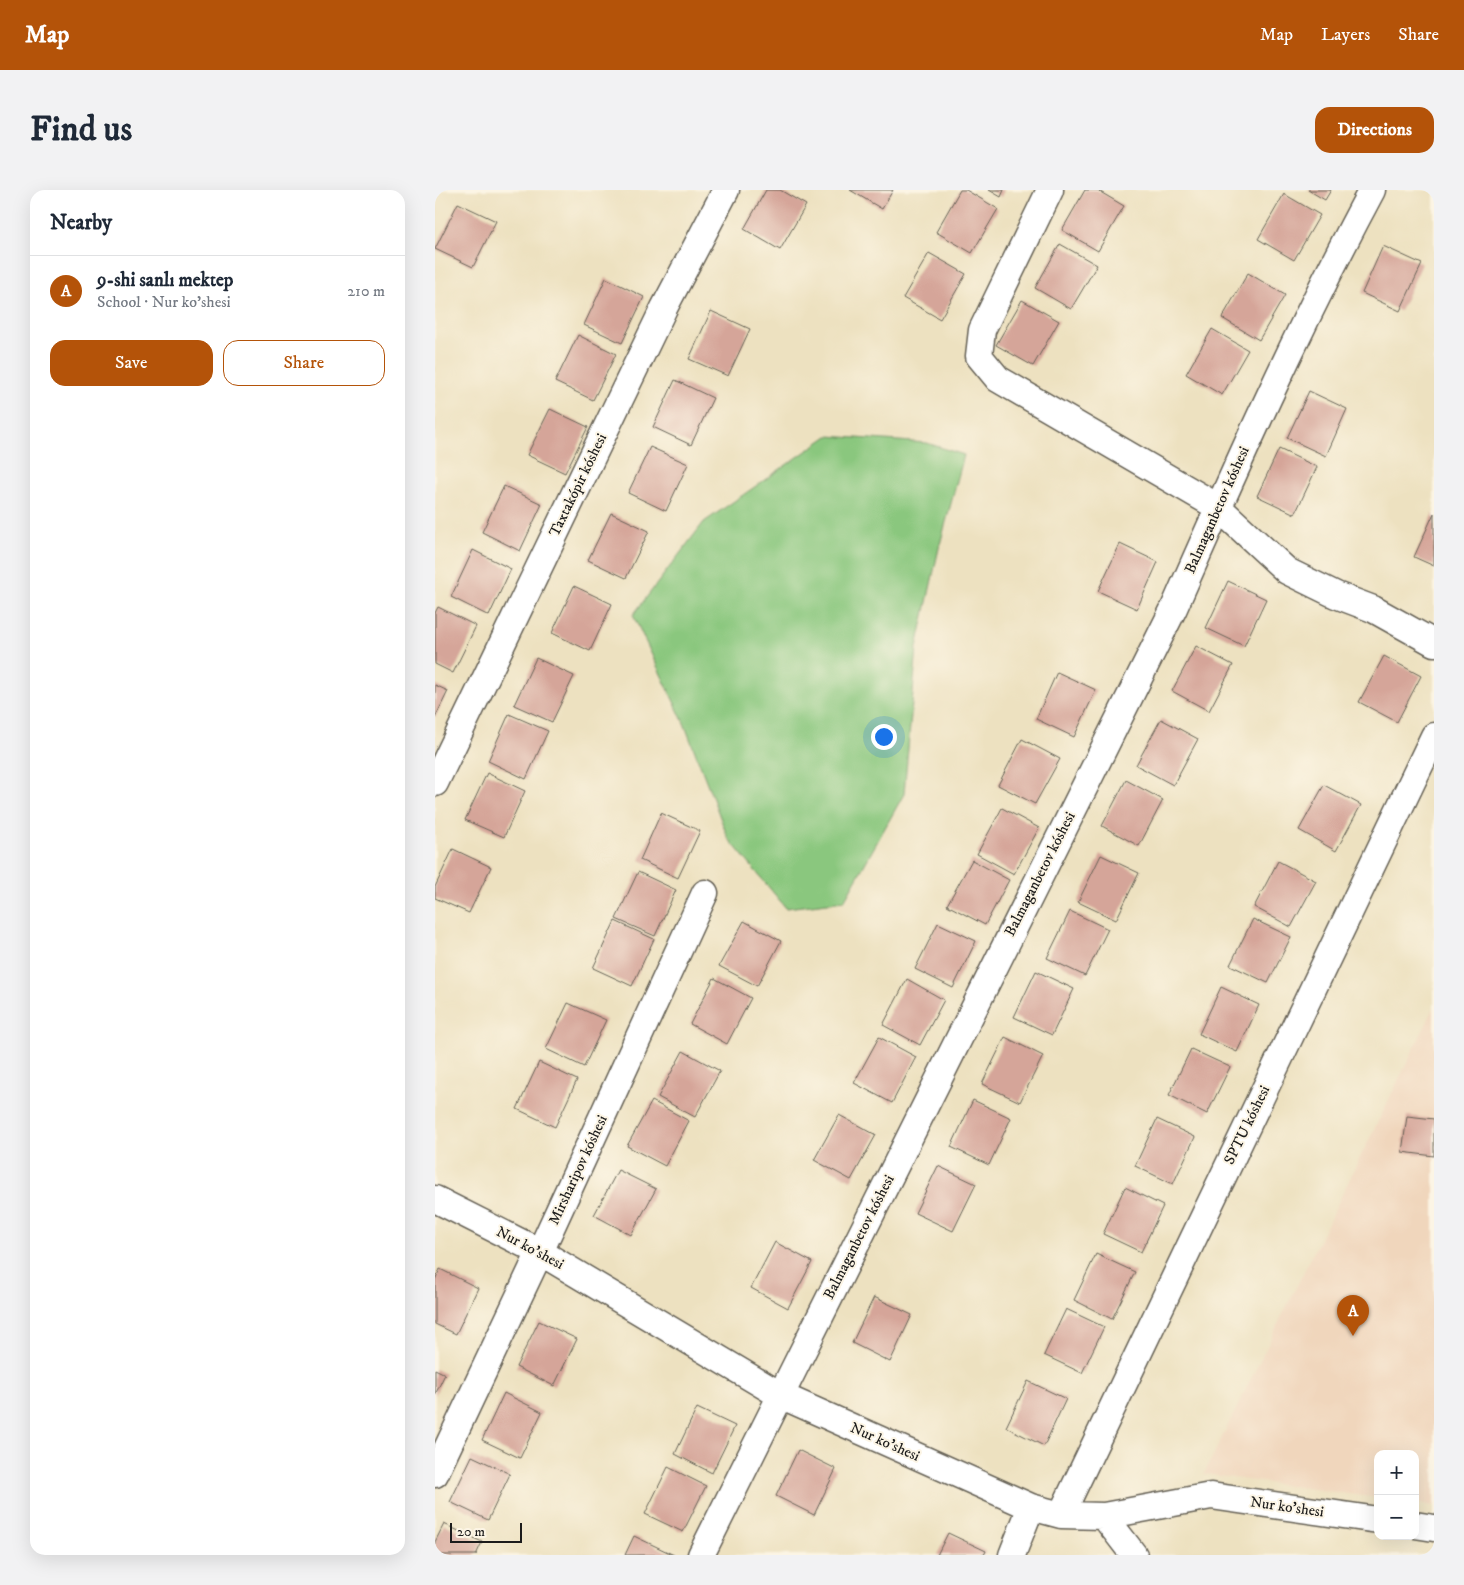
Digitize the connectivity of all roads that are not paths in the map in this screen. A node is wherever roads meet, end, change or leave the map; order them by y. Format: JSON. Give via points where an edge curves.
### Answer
{"nodes":[{"id":1,"x":726,"y":190,"type":"edge"},
{"id":2,"x":1050,"y":190,"type":"edge"},
{"id":3,"x":1372,"y":190,"type":"edge"},
{"id":4,"x":1218,"y":507,"type":"junction"},
{"id":5,"x":1434,"y":643,"type":"edge"},
{"id":6,"x":1434,"y":736,"type":"edge"},
{"id":7,"x":435,"y":783,"type":"edge"},
{"id":8,"x":705,"y":893,"type":"dead end"},
{"id":9,"x":435,"y":1199,"type":"edge"},
{"id":10,"x":540,"y":1252,"type":"junction"},
{"id":11,"x":780,"y":1395,"type":"junction"},
{"id":12,"x":435,"y":1474,"type":"edge"},
{"id":13,"x":1031,"y":1507,"type":"junction"},
{"id":14,"x":1061,"y":1515,"type":"junction"},
{"id":15,"x":1104,"y":1516,"type":"junction"},
{"id":16,"x":1374,"y":1519,"type":"edge"},
{"id":17,"x":1419,"y":1526,"type":"edge"},
{"id":18,"x":1434,"y":1528,"type":"edge"},
{"id":19,"x":701,"y":1555,"type":"edge"},
{"id":20,"x":1012,"y":1555,"type":"edge"},
{"id":21,"x":1134,"y":1555,"type":"edge"}],
"edges":[{"from":1,"to":7,"type":"street","name":"Taxtakópir kóshesi","via":[[659,317]]},
{"from":2,"to":4,"type":"street","via":[[982,330],[979,356],[998,379]]},
{"from":3,"to":4,"type":"street","name":"Balmaganbetov kóshesi","via":[[1320,287]]},
{"from":4,"to":5,"type":"street","via":[[1287,571],[1373,609]]},
{"from":4,"to":11,"type":"street","name":"Balmaganbetov kóshesi","via":[[1174,608]]},
{"from":6,"to":14,"type":"street","name":"SPTU kóshesi"},
{"from":8,"to":10,"type":"street","name":"Mirsharipov kóshesi"},
{"from":9,"to":10,"type":"street","name":"Nur ko'shesi"},
{"from":10,"to":11,"type":"street","name":"Nur ko'shesi"},
{"from":10,"to":12,"type":"street","name":"Mirsharipov kóshesi"},
{"from":11,"to":13,"type":"street","name":"Nur ko'shesi"},
{"from":11,"to":19,"type":"street","name":"Balmaganbetov kóshesi"},
{"from":13,"to":14,"type":"street","name":"Nur ko'shesi"},
{"from":13,"to":20,"type":"street"},
{"from":14,"to":15,"type":"street","name":"Nur ko'shesi"},
{"from":15,"to":16,"type":"street","name":"Nur ko'shesi","via":[[1211,1496]]},
{"from":15,"to":21,"type":"street"},
{"from":17,"to":18,"type":"street"}]}
